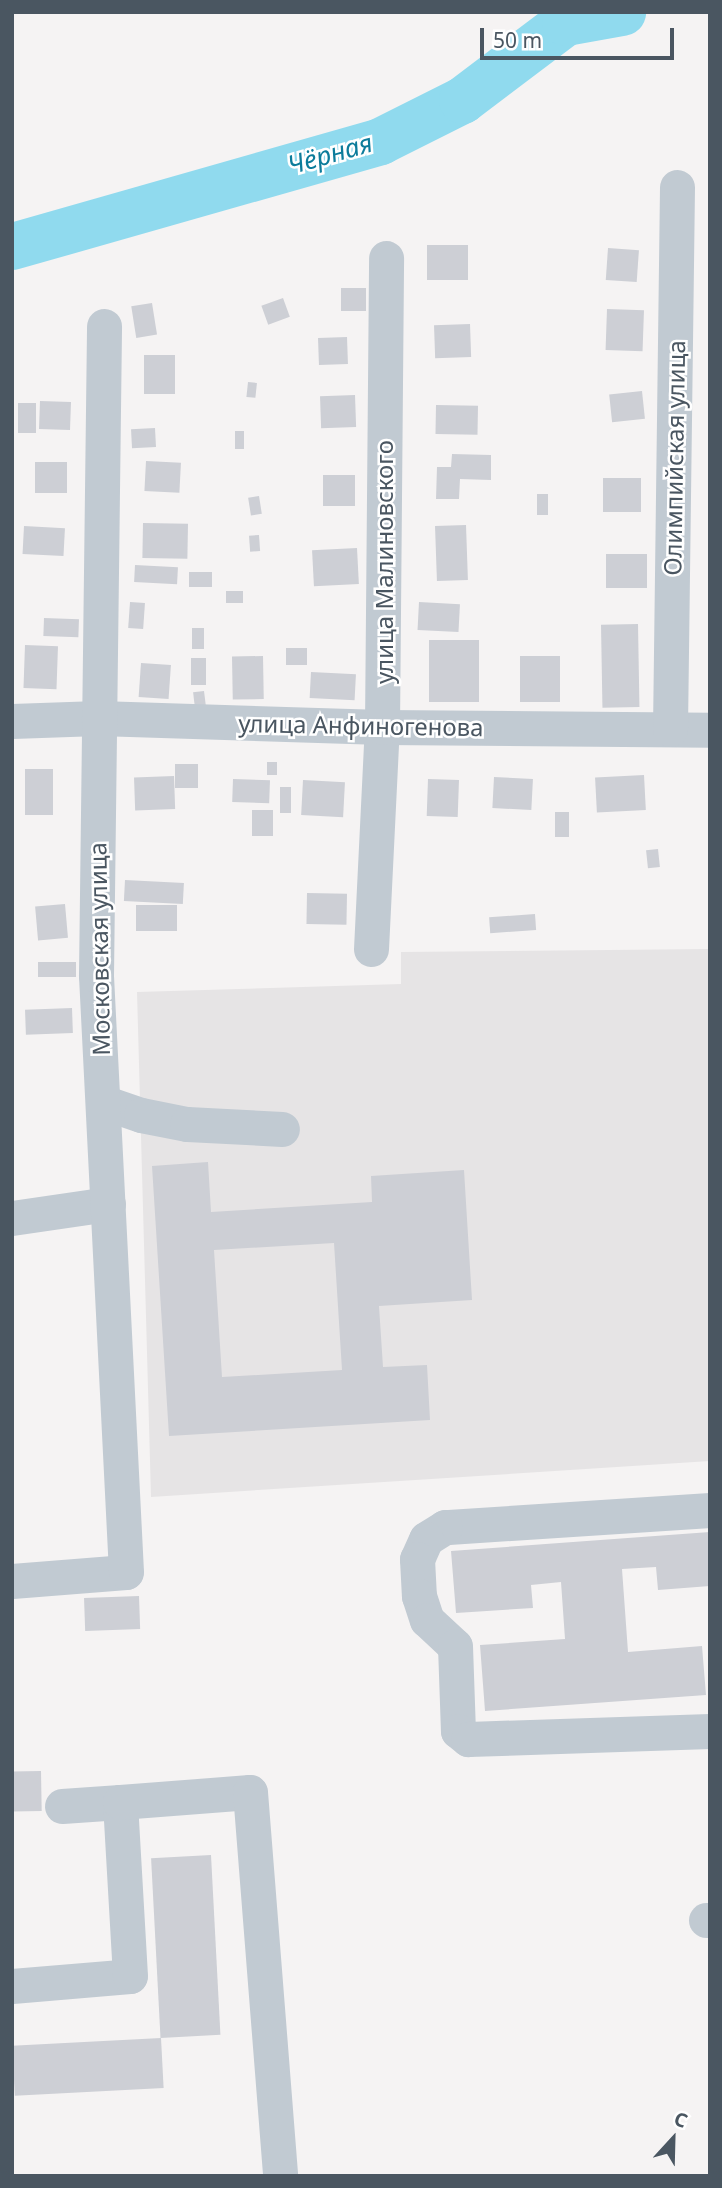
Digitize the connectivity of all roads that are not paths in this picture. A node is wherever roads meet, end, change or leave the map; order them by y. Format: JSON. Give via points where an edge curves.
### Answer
{"nodes":[{"id":1,"x":677,"y":187,"type":"dead end"},
{"id":2,"x":386,"y":258,"type":"dead end"},
{"id":3,"x":104,"y":326,"type":"dead end"},
{"id":4,"x":98,"y":718,"type":"junction"},
{"id":5,"x":12,"y":721,"type":"edge"},
{"id":6,"x":382,"y":727,"type":"junction"},
{"id":7,"x":670,"y":729,"type":"junction"},
{"id":8,"x":710,"y":730,"type":"edge"},
{"id":9,"x":371,"y":949,"type":"dead end"},
{"id":10,"x":103,"y":1102,"type":"junction"},
{"id":11,"x":282,"y":1129,"type":"dead end"},
{"id":12,"x":108,"y":1205,"type":"junction"},
{"id":13,"x":12,"y":1218,"type":"edge"},
{"id":14,"x":710,"y":1510,"type":"edge"},
{"id":15,"x":12,"y":1581,"type":"edge"},
{"id":16,"x":710,"y":1731,"type":"edge"},
{"id":17,"x":120,"y":1802,"type":"junction"},
{"id":18,"x":62,"y":1806,"type":"dead end"},
{"id":19,"x":12,"y":1986,"type":"edge"},
{"id":20,"x":281,"y":2176,"type":"edge"}],
"edges":[{"from":1,"to":7,"type":"street","name":"Олимпийская улица"},
{"from":2,"to":6,"type":"street","name":"улица Малиновского"},
{"from":3,"to":4,"type":"street","name":"Московская улица"},
{"from":4,"to":5,"type":"street","name":"улица Анфиногенова"},
{"from":4,"to":6,"type":"street","name":"улица Анфиногенова"},
{"from":4,"to":10,"type":"street","name":"Московская улица","via":[[96,975]]},
{"from":6,"to":7,"type":"street","name":"улица Анфиногенова"},
{"from":6,"to":9,"type":"street","name":"улица Малиновского"},
{"from":7,"to":8,"type":"street","name":"улица Анфиногенова"},
{"from":10,"to":11,"type":"street","via":[[187,1124]]},
{"from":10,"to":12,"type":"street","name":"Московская улица"},
{"from":12,"to":13,"type":"street"},
{"from":12,"to":15,"type":"street","name":"Московская улица","via":[[127,1573]]},
{"from":14,"to":16,"type":"street","via":[[445,1527],[426,1539],[417,1559],[419,1596],[427,1620],[455,1646],[458,1731],[468,1739]]},
{"from":17,"to":18,"type":"street"},
{"from":17,"to":19,"type":"street","via":[[130,1976]]},
{"from":17,"to":20,"type":"street","via":[[250,1792]]}]}
